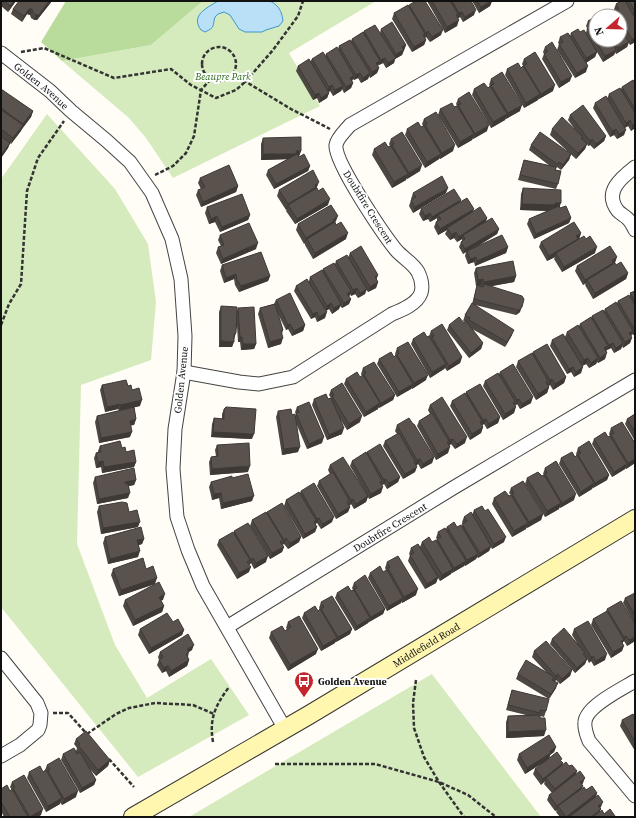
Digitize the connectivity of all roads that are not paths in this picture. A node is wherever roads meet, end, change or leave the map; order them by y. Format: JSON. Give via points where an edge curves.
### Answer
{"nodes":[{"id":1,"x":567,"y":1,"type":"edge"},
{"id":2,"x":3,"y":54,"type":"edge"},
{"id":3,"x":635,"y":167,"type":"edge"},
{"id":4,"x":635,"y":230,"type":"edge"},
{"id":5,"x":184,"y":372,"type":"junction"},
{"id":6,"x":635,"y":380,"type":"edge"},
{"id":7,"x":635,"y":519,"type":"edge"},
{"id":8,"x":227,"y":626,"type":"junction"},
{"id":9,"x":1,"y":658,"type":"edge"},
{"id":10,"x":635,"y":681,"type":"edge"},
{"id":11,"x":285,"y":729,"type":"junction"},
{"id":12,"x":1,"y":756,"type":"edge"},
{"id":13,"x":635,"y":796,"type":"edge"},
{"id":14,"x":133,"y":817,"type":"edge"}],
"edges":[{"from":1,"to":5,"type":"street","name":"Doubtfire Crescent","via":[[350,125],[336,143],[340,162],[347,175],[386,236],[418,272],[422,284],[421,293],[408,307],[392,314],[293,377],[259,384]]},
{"from":2,"to":5,"type":"street","name":"Golden Avenue","via":[[50,91],[130,162],[152,193],[172,239],[181,279],[185,336]]},
{"from":3,"to":4,"type":"street","via":[[620,178],[612,192],[612,199],[618,210],[628,218]]},
{"from":5,"to":8,"type":"street","name":"Golden Avenue","via":[[175,429],[173,469],[177,517],[203,586]]},
{"from":6,"to":8,"type":"street","name":"Doubtfire Crescent"},
{"from":7,"to":11,"type":"main road","name":"Middlefield Road"},
{"from":8,"to":11,"type":"street","name":"Golden Avenue"},
{"from":9,"to":12,"type":"street","via":[[37,703],[41,713],[38,730]]},
{"from":10,"to":13,"type":"street","via":[[596,705],[586,715],[584,722],[589,741]]},
{"from":11,"to":14,"type":"main road","name":"Middlefield Road"}]}
